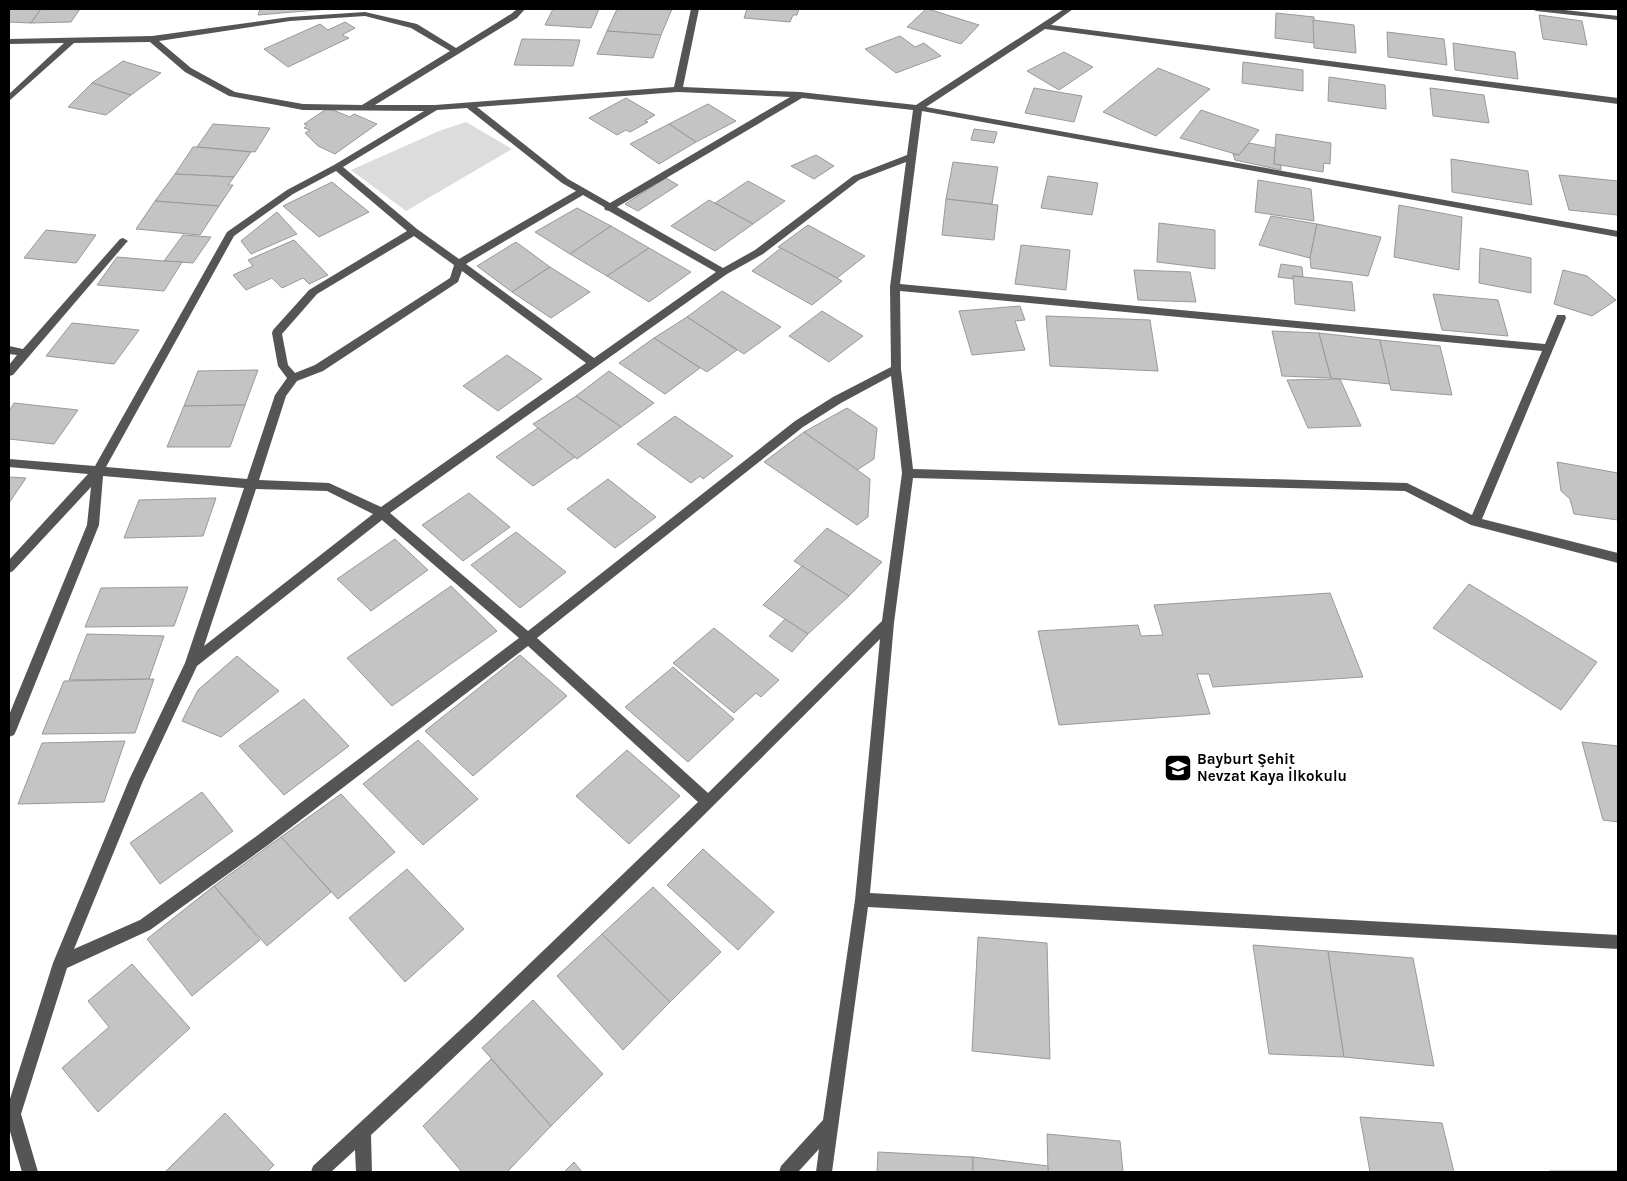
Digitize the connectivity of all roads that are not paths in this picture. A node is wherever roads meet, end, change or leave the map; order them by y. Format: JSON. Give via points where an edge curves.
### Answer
{"nodes":[{"id":1,"x":521,"y":9,"type":"edge"},
{"id":2,"x":695,"y":9,"type":"edge"},
{"id":3,"x":1069,"y":9,"type":"edge"},
{"id":4,"x":1536,"y":9,"type":"edge"},
{"id":5,"x":1618,"y":18,"type":"edge"},
{"id":6,"x":1042,"y":26,"type":"junction"},
{"id":7,"x":152,"y":39,"type":"junction"},
{"id":8,"x":9,"y":41,"type":"edge"},
{"id":9,"x":71,"y":41,"type":"junction"},
{"id":10,"x":456,"y":51,"type":"junction"},
{"id":11,"x":678,"y":90,"type":"junction"},
{"id":12,"x":800,"y":95,"type":"junction"},
{"id":13,"x":9,"y":98,"type":"edge"},
{"id":14,"x":1618,"y":101,"type":"edge"},
{"id":15,"x":469,"y":104,"type":"junction"},
{"id":16,"x":365,"y":107,"type":"junction"},
{"id":17,"x":436,"y":108,"type":"junction"},
{"id":18,"x":918,"y":108,"type":"junction"},
{"id":19,"x":913,"y":156,"type":"junction"},
{"id":20,"x":337,"y":167,"type":"junction"},
{"id":21,"x":582,"y":192,"type":"junction"},
{"id":22,"x":608,"y":208,"type":"junction"},
{"id":23,"x":414,"y":231,"type":"junction"},
{"id":24,"x":1618,"y":234,"type":"edge"},
{"id":25,"x":123,"y":241,"type":"dead end"},
{"id":26,"x":460,"y":263,"type":"junction"},
{"id":27,"x":723,"y":272,"type":"junction"},
{"id":28,"x":895,"y":287,"type":"junction"},
{"id":29,"x":1561,"y":318,"type":"dead end"},
{"id":30,"x":1547,"y":348,"type":"junction"},
{"id":31,"x":9,"y":350,"type":"edge"},
{"id":32,"x":25,"y":353,"type":"junction"},
{"id":33,"x":595,"y":364,"type":"junction"},
{"id":34,"x":896,"y":369,"type":"junction"},
{"id":35,"x":9,"y":372,"type":"edge"},
{"id":36,"x":293,"y":378,"type":"junction"},
{"id":37,"x":9,"y":463,"type":"edge"},
{"id":38,"x":98,"y":471,"type":"junction"},
{"id":39,"x":908,"y":474,"type":"junction"},
{"id":40,"x":251,"y":484,"type":"junction"},
{"id":41,"x":382,"y":513,"type":"junction"},
{"id":42,"x":1475,"y":522,"type":"junction"},
{"id":43,"x":1618,"y":558,"type":"edge"},
{"id":44,"x":9,"y":568,"type":"edge"},
{"id":45,"x":888,"y":623,"type":"junction"},
{"id":46,"x":528,"y":638,"type":"junction"},
{"id":47,"x":192,"y":662,"type":"junction"},
{"id":48,"x":9,"y":731,"type":"edge"},
{"id":49,"x":708,"y":802,"type":"junction"},
{"id":50,"x":862,"y":900,"type":"junction"},
{"id":51,"x":1618,"y":942,"type":"edge"},
{"id":52,"x":61,"y":963,"type":"junction"},
{"id":53,"x":11,"y":1117,"type":"edge"},
{"id":54,"x":832,"y":1122,"type":"junction"},
{"id":55,"x":363,"y":1130,"type":"junction"},
{"id":56,"x":30,"y":1172,"type":"edge"},
{"id":57,"x":319,"y":1172,"type":"edge"},
{"id":58,"x":364,"y":1172,"type":"edge"},
{"id":59,"x":787,"y":1172,"type":"edge"},
{"id":60,"x":824,"y":1172,"type":"edge"}],
"edges":[{"from":1,"to":10,"type":"street"},
{"from":2,"to":11,"type":"street"},
{"from":3,"to":6,"type":"street"},
{"from":4,"to":5,"type":"street"},
{"from":6,"to":14,"type":"street"},
{"from":6,"to":18,"type":"street"},
{"from":7,"to":9,"type":"street"},
{"from":7,"to":10,"type":"street","via":[[290,19],[365,14],[414,26]]},
{"from":7,"to":16,"type":"street","via":[[188,70],[232,94],[303,107]]},
{"from":8,"to":9,"type":"street"},
{"from":9,"to":13,"type":"street"},
{"from":10,"to":16,"type":"street"},
{"from":11,"to":12,"type":"street"},
{"from":11,"to":15,"type":"street"},
{"from":12,"to":18,"type":"street"},
{"from":12,"to":22,"type":"street"},
{"from":15,"to":17,"type":"street"},
{"from":15,"to":21,"type":"street"},
{"from":16,"to":17,"type":"street"},
{"from":17,"to":20,"type":"street"},
{"from":18,"to":19,"type":"street"},
{"from":18,"to":24,"type":"street"},
{"from":19,"to":27,"type":"street","via":[[856,178],[759,252]]},
{"from":19,"to":28,"type":"street"},
{"from":20,"to":23,"type":"street"},
{"from":20,"to":38,"type":"street","via":[[290,192],[230,234]]},
{"from":21,"to":22,"type":"street"},
{"from":21,"to":26,"type":"street"},
{"from":22,"to":27,"type":"street"},
{"from":23,"to":26,"type":"street"},
{"from":23,"to":36,"type":"street","via":[[313,292],[277,333],[282,366]]},
{"from":25,"to":32,"type":"street"},
{"from":26,"to":33,"type":"street"},
{"from":26,"to":36,"type":"street","via":[[454,280],[319,368]]},
{"from":27,"to":33,"type":"street"},
{"from":28,"to":30,"type":"street"},
{"from":28,"to":34,"type":"street"},
{"from":29,"to":30,"type":"street"},
{"from":30,"to":42,"type":"street"},
{"from":31,"to":32,"type":"street"},
{"from":32,"to":35,"type":"street"},
{"from":33,"to":41,"type":"street"},
{"from":34,"to":39,"type":"street"},
{"from":34,"to":46,"type":"street","via":[[800,424]]},
{"from":36,"to":40,"type":"street","via":[[280,395]]},
{"from":37,"to":38,"type":"street"},
{"from":38,"to":40,"type":"street"},
{"from":38,"to":44,"type":"street"},
{"from":38,"to":48,"type":"street","via":[[92,525]]},
{"from":39,"to":42,"type":"street","via":[[1408,487]]},
{"from":39,"to":45,"type":"street"},
{"from":40,"to":41,"type":"street","via":[[329,487]]},
{"from":40,"to":47,"type":"street"},
{"from":41,"to":46,"type":"street"},
{"from":41,"to":47,"type":"street"},
{"from":42,"to":43,"type":"street"},
{"from":45,"to":49,"type":"street"},
{"from":45,"to":50,"type":"street"},
{"from":46,"to":49,"type":"street"},
{"from":46,"to":52,"type":"street","via":[[263,840],[145,925]]},
{"from":47,"to":52,"type":"street","via":[[136,780]]},
{"from":49,"to":55,"type":"street","via":[[477,1026]]},
{"from":50,"to":51,"type":"street"},
{"from":50,"to":54,"type":"street"},
{"from":52,"to":53,"type":"street"},
{"from":53,"to":56,"type":"street"},
{"from":54,"to":59,"type":"street"},
{"from":54,"to":60,"type":"street"},
{"from":55,"to":57,"type":"street"},
{"from":55,"to":58,"type":"street"}]}
